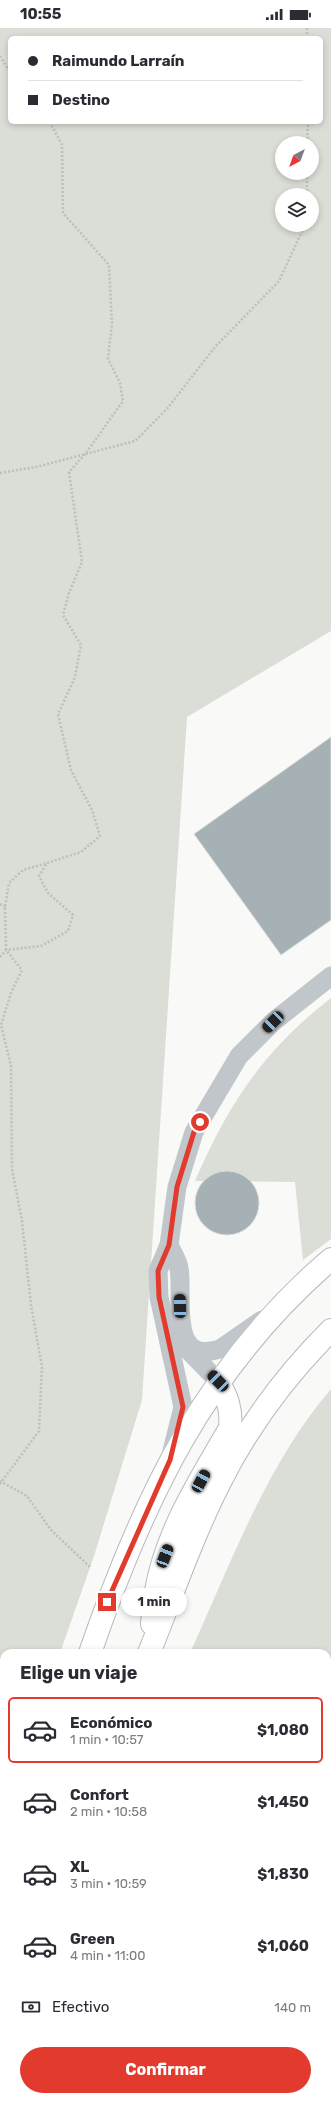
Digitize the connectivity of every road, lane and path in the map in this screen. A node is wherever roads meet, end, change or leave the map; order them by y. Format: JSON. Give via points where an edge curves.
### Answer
{"nodes":[{"id":1,"x":0,"y":56,"type":"edge"},
{"id":2,"x":8,"y":69,"type":"edge"},
{"id":3,"x":51,"y":124,"type":"edge"},
{"id":4,"x":308,"y":124,"type":"edge"},
{"id":5,"x":307,"y":136,"type":"edge"},
{"id":6,"x":302,"y":232,"type":"edge"},
{"id":7,"x":86,"y":453,"type":"junction"},
{"id":8,"x":0,"y":473,"type":"edge"},
{"id":9,"x":47,"y":863,"type":"junction"},
{"id":10,"x":0,"y":904,"type":"edge"},
{"id":11,"x":5,"y":907,"type":"junction"},
{"id":12,"x":6,"y":950,"type":"junction"},
{"id":13,"x":0,"y":957,"type":"edge"},
{"id":14,"x":331,"y":976,"type":"edge"},
{"id":15,"x":169,"y":1245,"type":"junction"},
{"id":16,"x":331,"y":1259,"type":"edge"},
{"id":17,"x":278,"y":1308,"type":"junction"},
{"id":18,"x":180,"y":1322,"type":"junction"},
{"id":19,"x":331,"y":1330,"type":"edge"},
{"id":20,"x":218,"y":1381,"type":"junction"},
{"id":21,"x":170,"y":1460,"type":"junction"},
{"id":22,"x":1,"y":1482,"type":"edge"},
{"id":23,"x":90,"y":1567,"type":"dead end"},
{"id":24,"x":91,"y":1649,"type":"edge"},
{"id":25,"x":149,"y":1649,"type":"edge"},
{"id":26,"x":151,"y":1649,"type":"edge"}],
"edges":[{"from":1,"to":2,"type":"path"},
{"from":3,"to":7,"type":"path","via":[[62,145],[63,213],[109,265],[112,324],[108,359],[120,382],[123,401]]},
{"from":4,"to":5,"type":"path"},
{"from":6,"to":7,"type":"path","via":[[279,281],[216,347],[166,410],[135,441]]},
{"from":7,"to":8,"type":"path","via":[[36,467]]},
{"from":7,"to":9,"type":"path","via":[[69,472],[82,562],[63,615],[81,645],[75,677],[58,714],[71,770],[92,810],[100,836],[81,852]]},
{"from":9,"to":11,"type":"path","via":[[23,870],[9,883]]},
{"from":9,"to":12,"type":"path","via":[[39,876],[48,893],[73,915],[68,932],[41,946]]},
{"from":10,"to":11,"type":"path"},
{"from":11,"to":12,"type":"path"},
{"from":12,"to":13,"type":"path"},
{"from":12,"to":22,"type":"path","via":[[22,970],[11,993],[1,1026],[11,1066],[12,1169],[22,1221],[31,1305],[42,1367],[39,1431]]},
{"from":14,"to":15,"type":"street","via":[[273,1022],[245,1051],[219,1089],[194,1132],[177,1187]]},
{"from":15,"to":18,"type":"street","via":[[179,1268]]},
{"from":15,"to":21,"type":"street","via":[[158,1271],[159,1297],[183,1407]]},
{"from":16,"to":17,"type":"main road"},
{"from":17,"to":18,"type":"street","via":[[230,1344],[213,1352],[193,1348],[186,1340]]},
{"from":17,"to":20,"type":"main road"},
{"from":18,"to":20,"type":"street","via":[[184,1345]]},
{"from":19,"to":26,"type":"main road","via":[[288,1377],[241,1445],[220,1481]]},
{"from":20,"to":21,"type":"main road"},
{"from":20,"to":25,"type":"main road","via":[[228,1399],[232,1414],[230,1428],[180,1520],[165,1556],[156,1590]]},
{"from":21,"to":24,"type":"main road","via":[[112,1590]]},
{"from":22,"to":23,"type":"path","via":[[27,1496],[51,1530]]}]}
